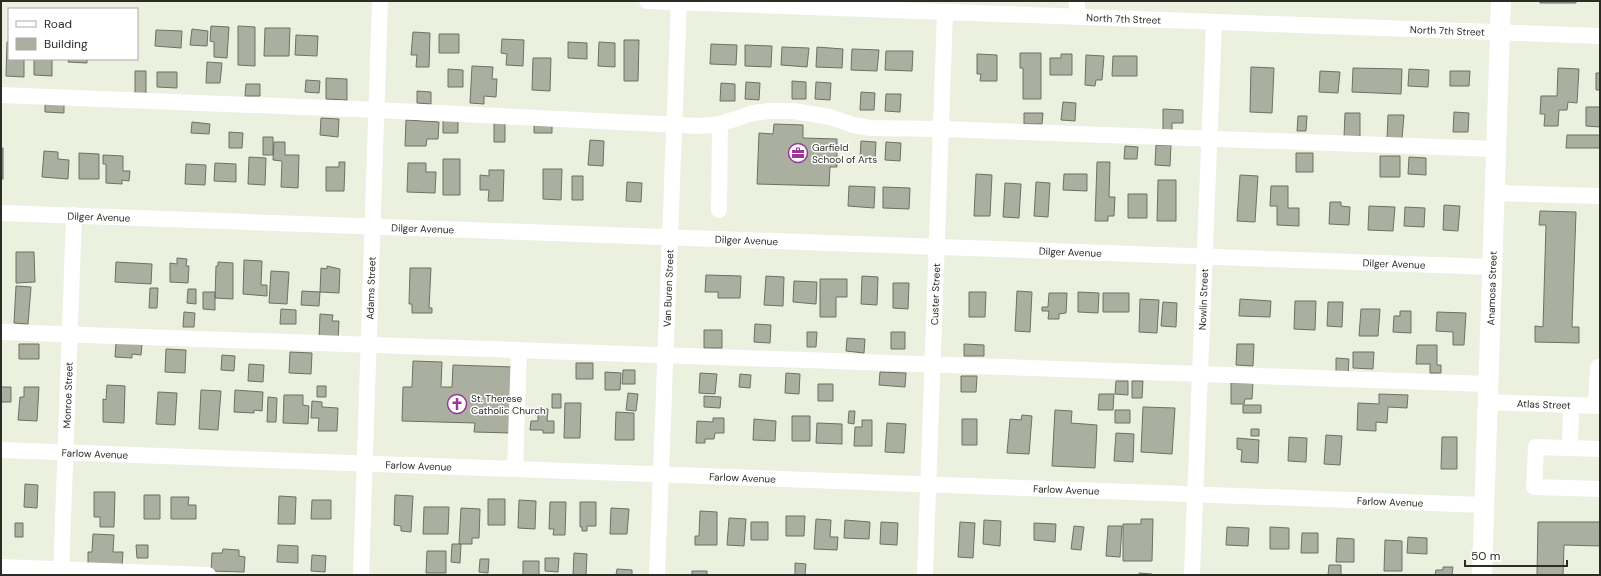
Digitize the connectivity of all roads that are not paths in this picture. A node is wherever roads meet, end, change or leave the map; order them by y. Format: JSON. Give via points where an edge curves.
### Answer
{"nodes":[{"id":1,"x":380,"y":1,"type":"edge"},
{"id":2,"x":647,"y":1,"type":"edge"},
{"id":3,"x":1077,"y":1,"type":"edge"},
{"id":4,"x":1501,"y":1,"type":"edge"},
{"id":5,"x":679,"y":2,"type":"edge"},
{"id":6,"x":945,"y":13,"type":"junction"},
{"id":7,"x":1077,"y":17,"type":"junction"},
{"id":8,"x":1214,"y":23,"type":"junction"},
{"id":9,"x":1500,"y":32,"type":"junction"},
{"id":10,"x":1600,"y":36,"type":"edge"},
{"id":11,"x":1,"y":95,"type":"edge"},
{"id":12,"x":376,"y":110,"type":"junction"},
{"id":13,"x":720,"y":124,"type":"junction"},
{"id":14,"x":674,"y":125,"type":"junction"},
{"id":15,"x":940,"y":129,"type":"junction"},
{"id":16,"x":1209,"y":138,"type":"junction"},
{"id":17,"x":1496,"y":148,"type":"junction"},
{"id":18,"x":1494,"y":193,"type":"junction"},
{"id":19,"x":1600,"y":196,"type":"edge"},
{"id":20,"x":719,"y":210,"type":"dead end"},
{"id":21,"x":1,"y":213,"type":"edge"},
{"id":22,"x":74,"y":215,"type":"junction"},
{"id":23,"x":373,"y":226,"type":"junction"},
{"id":24,"x":670,"y":238,"type":"junction"},
{"id":25,"x":936,"y":248,"type":"junction"},
{"id":26,"x":1204,"y":257,"type":"junction"},
{"id":27,"x":1491,"y":267,"type":"junction"},
{"id":28,"x":1,"y":332,"type":"edge"},
{"id":29,"x":70,"y":334,"type":"junction"},
{"id":30,"x":368,"y":343,"type":"junction"},
{"id":31,"x":519,"y":350,"type":"junction"},
{"id":32,"x":666,"y":356,"type":"junction"},
{"id":33,"x":932,"y":364,"type":"junction"},
{"id":34,"x":1598,"y":367,"type":"dead end"},
{"id":35,"x":1200,"y":375,"type":"junction"},
{"id":36,"x":1488,"y":393,"type":"junction"},
{"id":37,"x":1571,"y":405,"type":"junction"},
{"id":38,"x":1598,"y":406,"type":"edge"},
{"id":39,"x":1570,"y":448,"type":"junction"},
{"id":40,"x":1600,"y":449,"type":"edge"},
{"id":41,"x":1,"y":450,"type":"edge"},
{"id":42,"x":66,"y":452,"type":"junction"},
{"id":43,"x":364,"y":464,"type":"junction"},
{"id":44,"x":515,"y":469,"type":"junction"},
{"id":45,"x":661,"y":474,"type":"junction"},
{"id":46,"x":928,"y":485,"type":"junction"},
{"id":47,"x":1600,"y":489,"type":"edge"},
{"id":48,"x":1195,"y":493,"type":"junction"},
{"id":49,"x":1484,"y":505,"type":"junction"},
{"id":50,"x":1,"y":567,"type":"edge"},
{"id":51,"x":61,"y":572,"type":"edge"},
{"id":52,"x":208,"y":575,"type":"edge"},
{"id":53,"x":361,"y":575,"type":"edge"},
{"id":54,"x":658,"y":575,"type":"edge"},
{"id":55,"x":925,"y":575,"type":"edge"},
{"id":56,"x":1192,"y":575,"type":"edge"},
{"id":57,"x":1482,"y":575,"type":"edge"}],
"edges":[{"from":1,"to":12,"type":"street","name":"Adams Street"},
{"from":2,"to":5,"type":"street","name":"North 7th Street"},
{"from":3,"to":7,"type":"street"},
{"from":4,"to":9,"type":"main road","name":"Anamosa Street"},
{"from":5,"to":6,"type":"street","name":"North 7th Street"},
{"from":5,"to":14,"type":"street","name":"Van Buren Street"},
{"from":6,"to":7,"type":"street","name":"North 7th Street"},
{"from":6,"to":15,"type":"street","name":"Custer Street"},
{"from":7,"to":8,"type":"street","name":"North 7th Street"},
{"from":8,"to":9,"type":"street","name":"North 7th Street"},
{"from":8,"to":16,"type":"street","name":"Nowlin Street"},
{"from":9,"to":10,"type":"street","name":"North 7th Street"},
{"from":9,"to":17,"type":"main road","name":"Anamosa Street"},
{"from":11,"to":12,"type":"street"},
{"from":12,"to":14,"type":"street"},
{"from":12,"to":23,"type":"street","name":"Adams Street"},
{"from":13,"to":14,"type":"street"},
{"from":13,"to":15,"type":"street","via":[[753,113],[794,111],[830,118],[853,126]]},
{"from":13,"to":20,"type":"street"},
{"from":14,"to":24,"type":"street","name":"Van Buren Street"},
{"from":15,"to":16,"type":"street"},
{"from":15,"to":25,"type":"street","name":"Custer Street"},
{"from":16,"to":17,"type":"street"},
{"from":16,"to":26,"type":"street","name":"Nowlin Street"},
{"from":17,"to":18,"type":"main road","name":"Anamosa Street"},
{"from":18,"to":19,"type":"street"},
{"from":18,"to":27,"type":"main road","name":"Anamosa Street"},
{"from":21,"to":22,"type":"street","name":"Dilger Avenue"},
{"from":22,"to":23,"type":"street","name":"Dilger Avenue"},
{"from":22,"to":29,"type":"street","name":"Monroe Street"},
{"from":23,"to":24,"type":"street","name":"Dilger Avenue"},
{"from":23,"to":30,"type":"street","name":"Adams Street"},
{"from":24,"to":25,"type":"street","name":"Dilger Avenue"},
{"from":24,"to":32,"type":"street","name":"Van Buren Street"},
{"from":25,"to":26,"type":"street","name":"Dilger Avenue"},
{"from":25,"to":33,"type":"street","name":"Custer Street"},
{"from":26,"to":27,"type":"street","name":"Dilger Avenue"},
{"from":26,"to":35,"type":"street","name":"Nowlin Street"},
{"from":27,"to":36,"type":"main road","name":"Anamosa Street"},
{"from":28,"to":29,"type":"street","name":"Atlas Street"},
{"from":29,"to":30,"type":"street","name":"Atlas Street"},
{"from":29,"to":42,"type":"street","name":"Monroe Street"},
{"from":30,"to":31,"type":"street","name":"Atlas Street"},
{"from":30,"to":43,"type":"street","name":"Adams Street"},
{"from":31,"to":32,"type":"street","name":"Atlas Street"},
{"from":31,"to":44,"type":"street"},
{"from":32,"to":33,"type":"street","name":"Atlas Street"},
{"from":32,"to":45,"type":"street","name":"Van Buren Street"},
{"from":33,"to":35,"type":"street","name":"Atlas Street"},
{"from":33,"to":46,"type":"street","name":"Custer Street"},
{"from":34,"to":38,"type":"street"},
{"from":35,"to":36,"type":"street","name":"Atlas Street"},
{"from":35,"to":48,"type":"street","name":"Nowlin Street"},
{"from":36,"to":37,"type":"street","name":"Atlas Street"},
{"from":36,"to":49,"type":"main road","name":"Anamosa Street"},
{"from":37,"to":38,"type":"street","name":"Atlas Street"},
{"from":37,"to":39,"type":"street"},
{"from":39,"to":40,"type":"street"},
{"from":39,"to":47,"type":"street","via":[[1536,447],[1534,487]]},
{"from":41,"to":42,"type":"street","name":"Farlow Avenue"},
{"from":42,"to":43,"type":"street","name":"Farlow Avenue"},
{"from":42,"to":51,"type":"street","name":"Monroe Street"},
{"from":43,"to":44,"type":"street","name":"Farlow Avenue"},
{"from":43,"to":53,"type":"street","name":"Adams Street"},
{"from":44,"to":45,"type":"street","name":"Farlow Avenue"},
{"from":45,"to":46,"type":"street","name":"Farlow Avenue"},
{"from":45,"to":54,"type":"street","name":"Van Buren Street"},
{"from":46,"to":48,"type":"street","name":"Farlow Avenue"},
{"from":46,"to":55,"type":"street","name":"Custer Street"},
{"from":48,"to":49,"type":"street","name":"Farlow Avenue"},
{"from":48,"to":56,"type":"street","name":"Nowlin Street"},
{"from":49,"to":57,"type":"main road","name":"Anamosa Street"},
{"from":50,"to":51,"type":"street"},
{"from":51,"to":52,"type":"street"}]}
